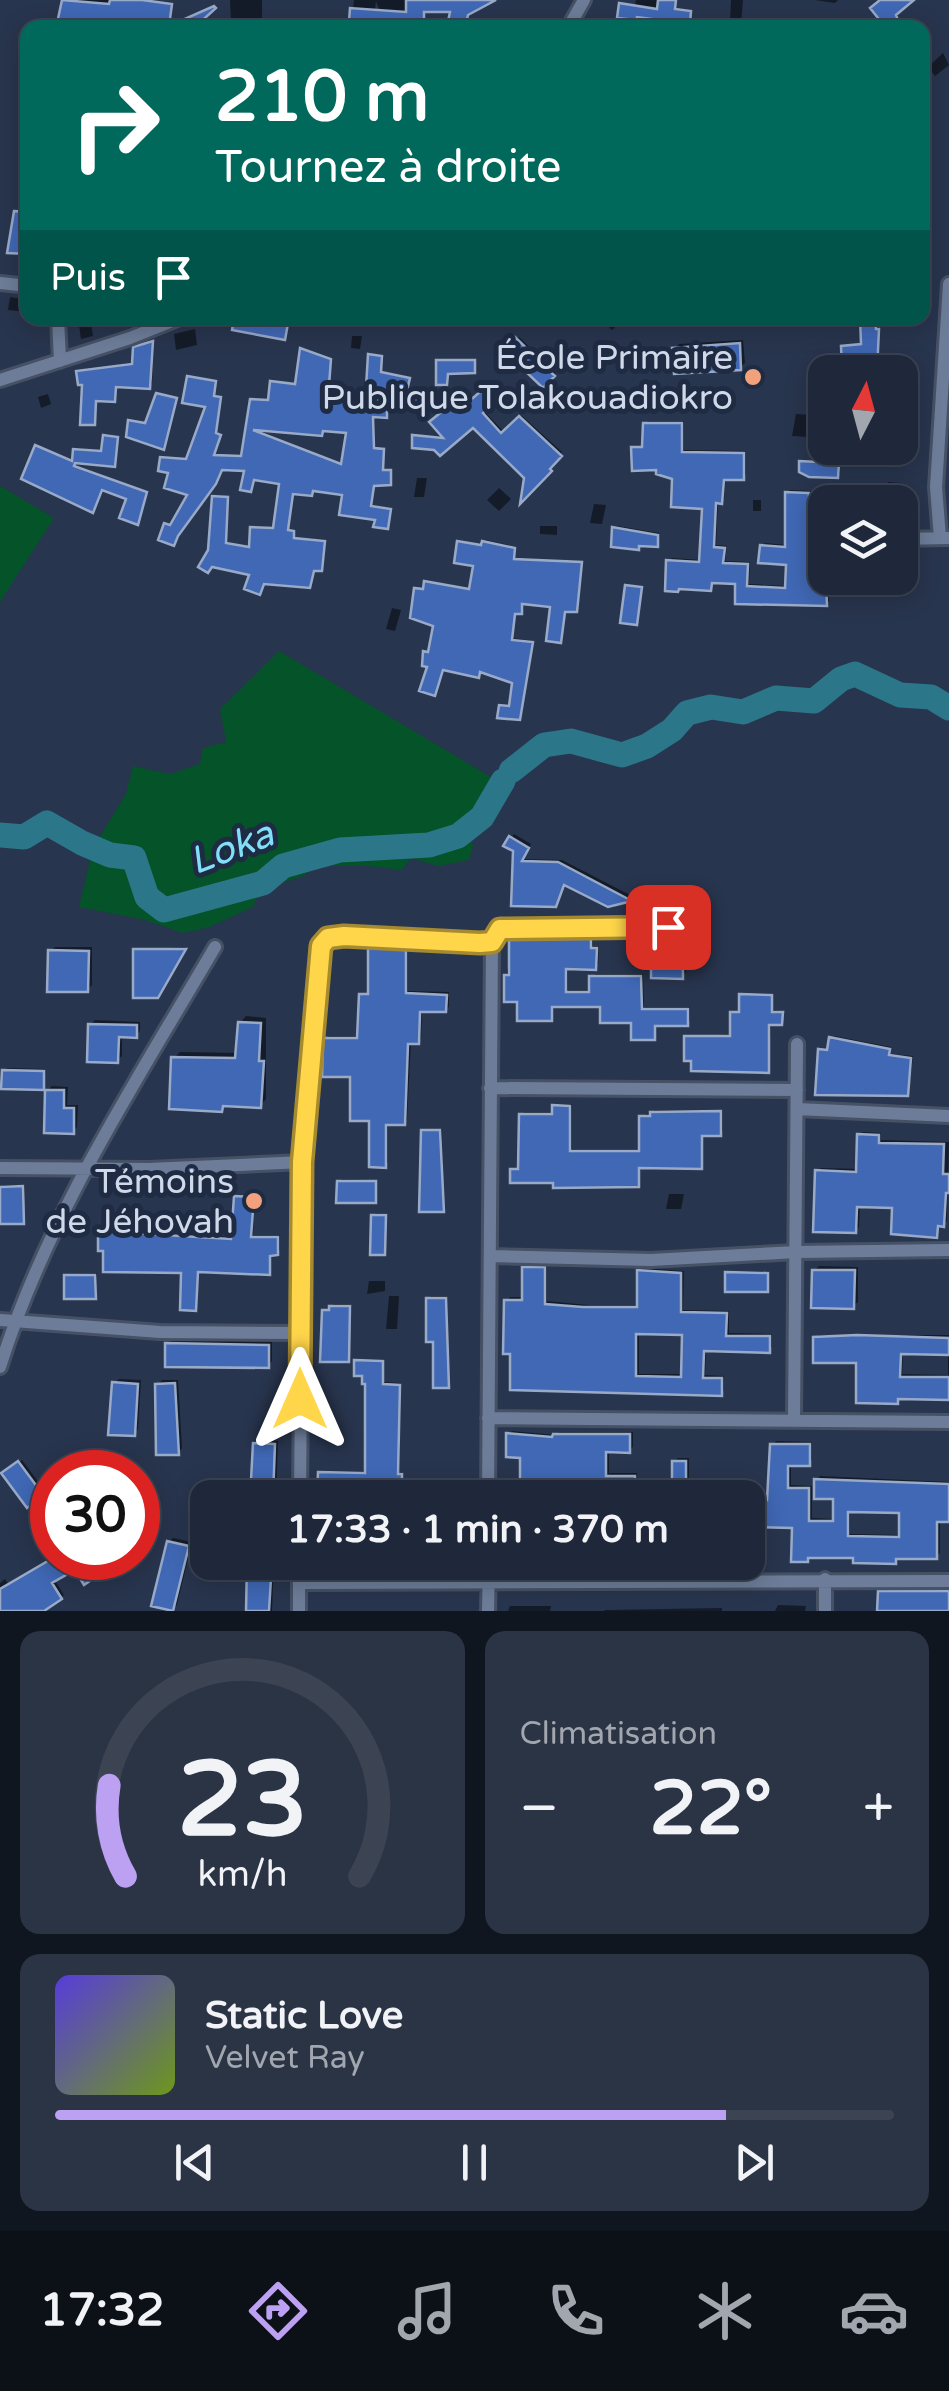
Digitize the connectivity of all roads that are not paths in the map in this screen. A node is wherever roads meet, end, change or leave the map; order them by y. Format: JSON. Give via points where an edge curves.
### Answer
{"nodes":[{"id":1,"x":949,"y":284,"type":"edge"},
{"id":2,"x":58,"y":325,"type":"edge"},
{"id":3,"x":160,"y":325,"type":"edge"},
{"id":4,"x":60,"y":361,"type":"junction"},
{"id":5,"x":0,"y":380,"type":"edge"},
{"id":6,"x":945,"y":538,"type":"edge"},
{"id":7,"x":918,"y":539,"type":"edge"},
{"id":8,"x":668,"y":927,"type":"dead end"},
{"id":9,"x":492,"y":942,"type":"junction"},
{"id":10,"x":214,"y":947,"type":"dead end"},
{"id":11,"x":797,"y":1044,"type":"dead end"},
{"id":12,"x":490,"y":1088,"type":"junction"},
{"id":13,"x":797,"y":1090,"type":"junction"},
{"id":14,"x":797,"y":1109,"type":"junction"},
{"id":15,"x":949,"y":1116,"type":"edge"},
{"id":16,"x":302,"y":1162,"type":"junction"},
{"id":17,"x":0,"y":1168,"type":"edge"},
{"id":18,"x":86,"y":1168,"type":"junction"},
{"id":19,"x":949,"y":1250,"type":"edge"},
{"id":20,"x":796,"y":1252,"type":"junction"},
{"id":21,"x":491,"y":1256,"type":"junction"},
{"id":22,"x":15,"y":1318,"type":"junction"},
{"id":23,"x":0,"y":1320,"type":"edge"},
{"id":24,"x":301,"y":1333,"type":"junction"},
{"id":25,"x":0,"y":1367,"type":"edge"},
{"id":26,"x":488,"y":1418,"type":"junction"},
{"id":27,"x":794,"y":1420,"type":"junction"},
{"id":28,"x":949,"y":1422,"type":"edge"},
{"id":29,"x":300,"y":1480,"type":"edge"},
{"id":30,"x":488,"y":1480,"type":"edge"},
{"id":31,"x":825,"y":1579,"type":"junction"},
{"id":32,"x":949,"y":1580,"type":"edge"},
{"id":33,"x":299,"y":1583,"type":"joint"},
{"id":34,"x":488,"y":1583,"type":"junction"},
{"id":35,"x":299,"y":1611,"type":"edge"},
{"id":36,"x":488,"y":1611,"type":"edge"},
{"id":37,"x":824,"y":1611,"type":"edge"}],
"edges":[{"from":1,"to":6,"type":"street","via":[[936,487]]},
{"from":2,"to":4,"type":"street"},
{"from":3,"to":4,"type":"street"},
{"from":4,"to":5,"type":"street"},
{"from":6,"to":7,"type":"street"},
{"from":8,"to":9,"type":"street","via":[[500,929]]},
{"from":9,"to":12,"type":"street"},
{"from":9,"to":16,"type":"street","via":[[328,938],[321,946]]},
{"from":10,"to":18,"type":"street"},
{"from":11,"to":13,"type":"street"},
{"from":12,"to":13,"type":"street"},
{"from":12,"to":21,"type":"street"},
{"from":13,"to":14,"type":"street"},
{"from":14,"to":15,"type":"street"},
{"from":14,"to":20,"type":"street"},
{"from":16,"to":18,"type":"street"},
{"from":16,"to":24,"type":"street"},
{"from":17,"to":18,"type":"street"},
{"from":18,"to":22,"type":"street"},
{"from":19,"to":20,"type":"street"},
{"from":20,"to":21,"type":"street","via":[[651,1260]]},
{"from":20,"to":27,"type":"street"},
{"from":21,"to":26,"type":"street"},
{"from":22,"to":23,"type":"street"},
{"from":22,"to":24,"type":"street","via":[[160,1332]]},
{"from":22,"to":25,"type":"street"},
{"from":24,"to":29,"type":"street"},
{"from":26,"to":27,"type":"street"},
{"from":26,"to":30,"type":"street"},
{"from":27,"to":28,"type":"street"},
{"from":31,"to":32,"type":"street"},
{"from":31,"to":34,"type":"street"},
{"from":31,"to":37,"type":"street"},
{"from":33,"to":34,"type":"street"},
{"from":33,"to":35,"type":"street"},
{"from":34,"to":36,"type":"street"}]}
